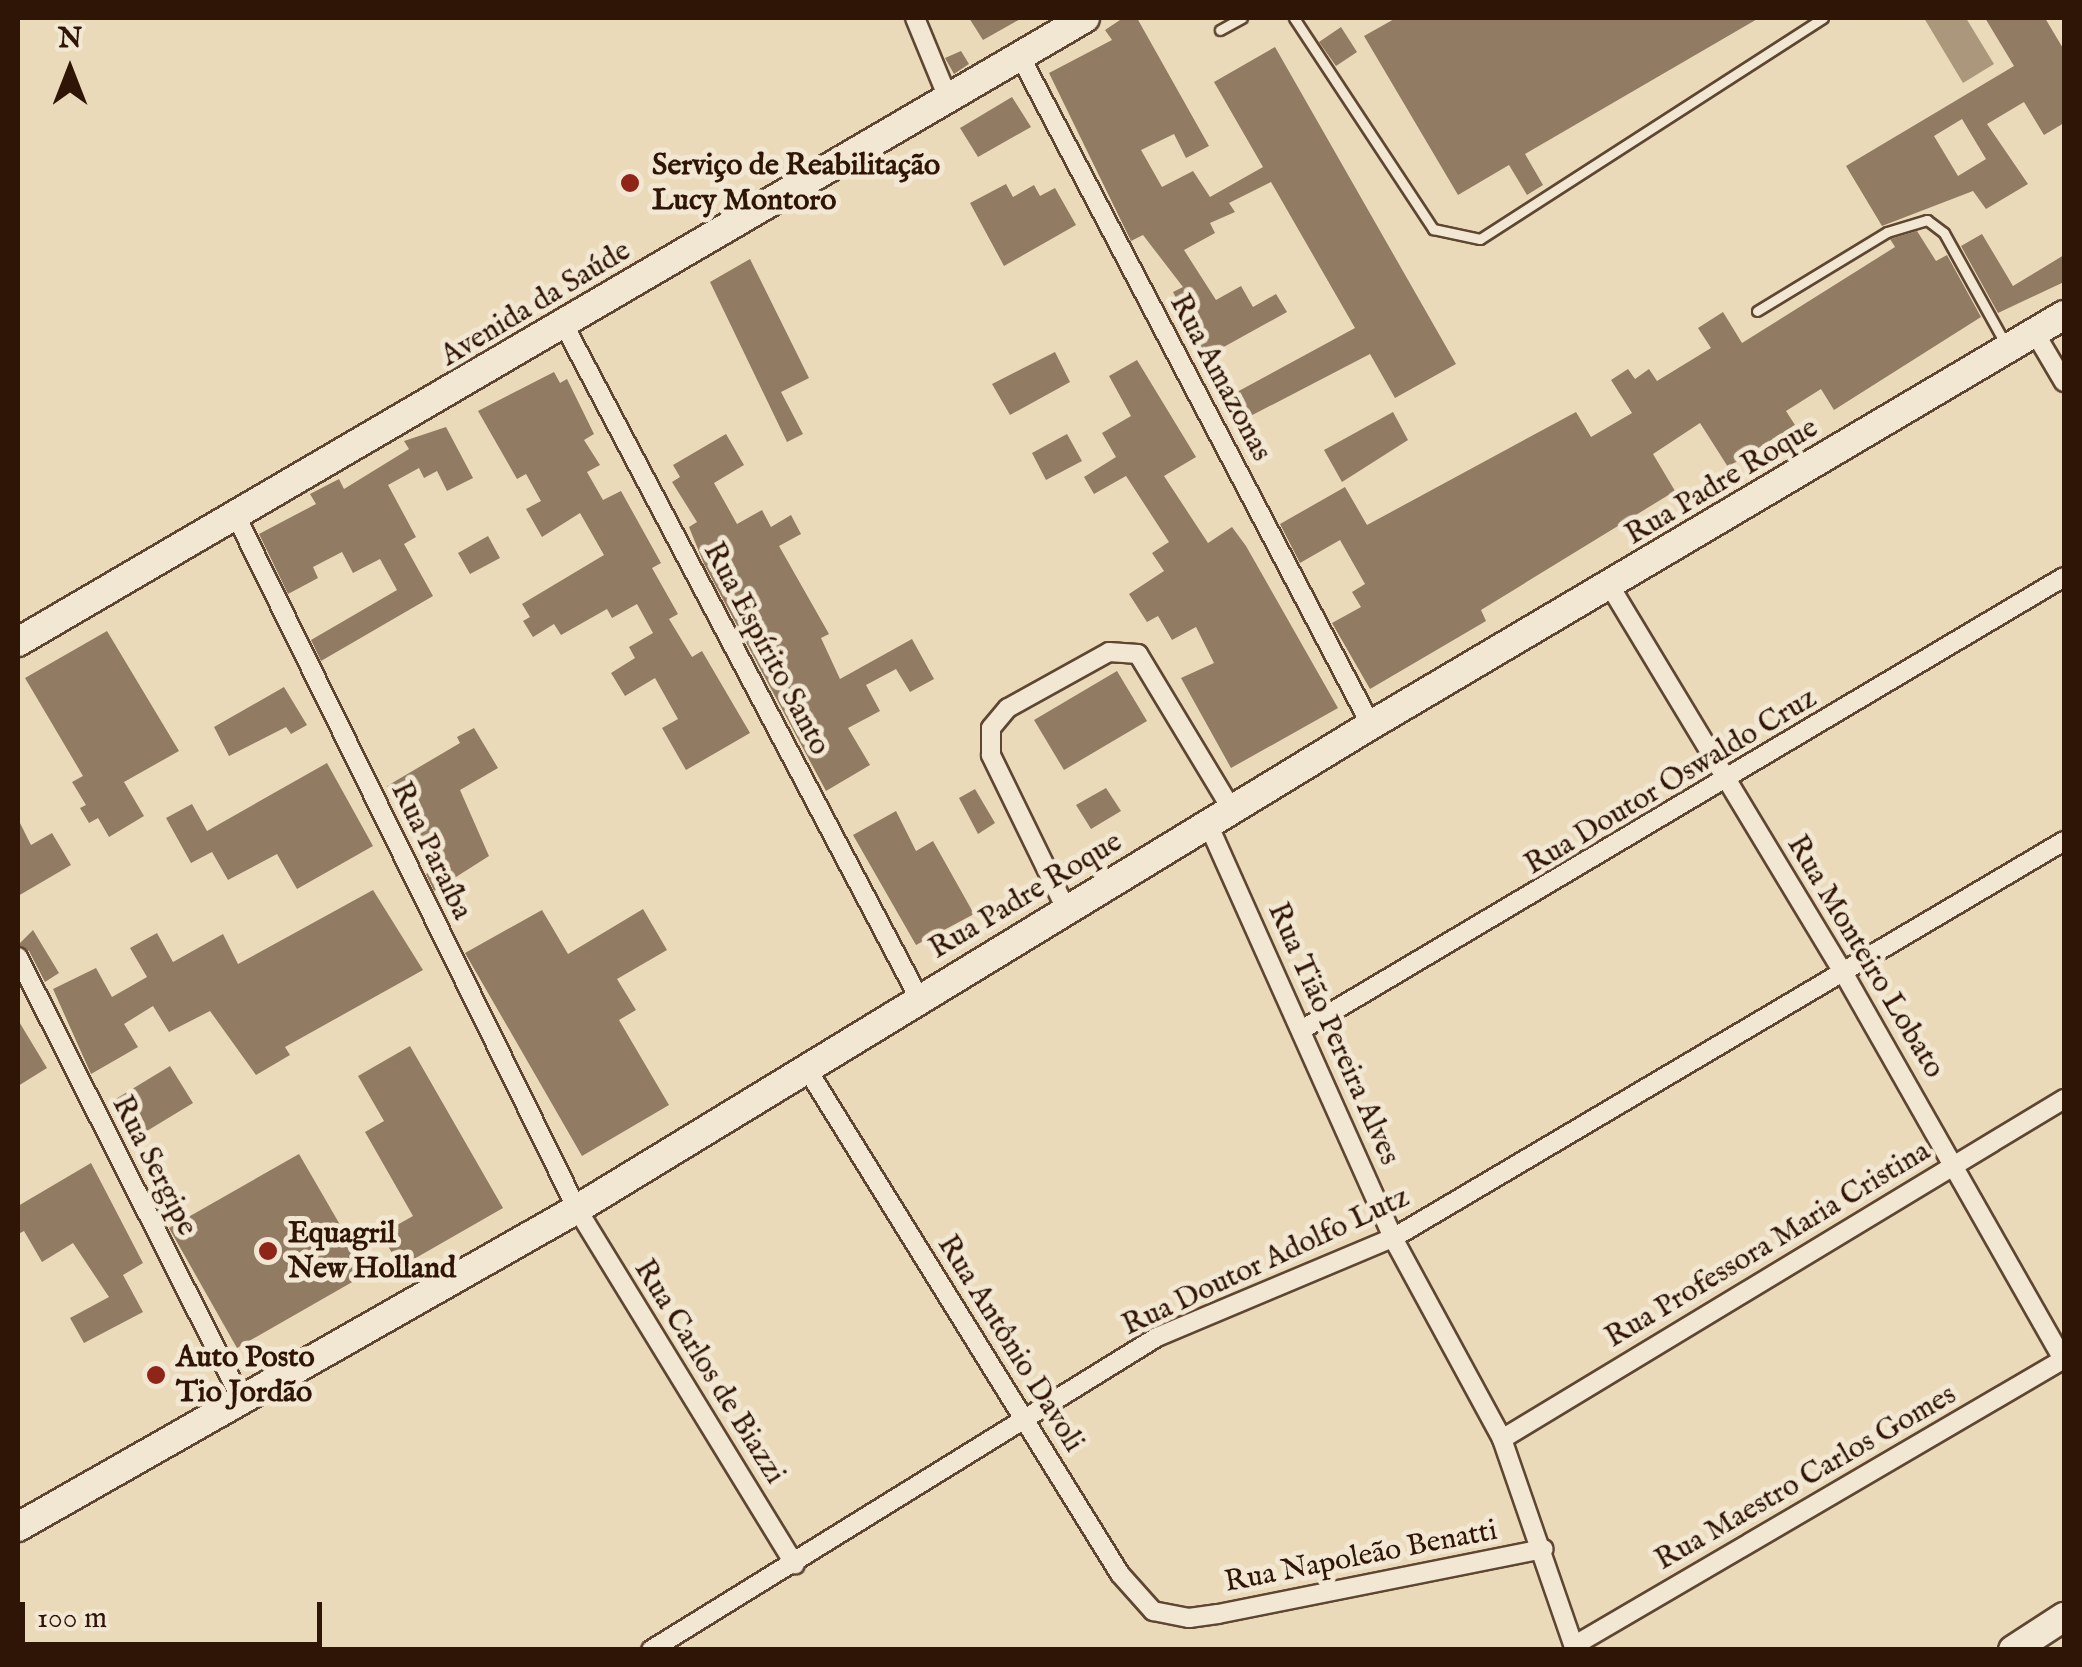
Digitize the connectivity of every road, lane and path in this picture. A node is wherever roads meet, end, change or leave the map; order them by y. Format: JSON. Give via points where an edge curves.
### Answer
{"nodes":[{"id":1,"x":916,"y":18,"type":"edge"},
{"id":2,"x":1085,"y":18,"type":"edge"},
{"id":3,"x":1242,"y":18,"type":"edge"},
{"id":4,"x":1294,"y":18,"type":"edge"},
{"id":5,"x":1823,"y":18,"type":"edge"},
{"id":6,"x":1220,"y":30,"type":"dead end"},
{"id":7,"x":1020,"y":56,"type":"junction"},
{"id":8,"x":948,"y":98,"type":"junction"},
{"id":9,"x":1757,"y":311,"type":"dead end"},
{"id":10,"x":2064,"y":315,"type":"edge"},
{"id":11,"x":564,"y":325,"type":"junction"},
{"id":12,"x":2035,"y":333,"type":"junction"},
{"id":13,"x":2008,"y":348,"type":"junction"},
{"id":14,"x":2064,"y":382,"type":"edge"},
{"id":15,"x":237,"y":518,"type":"junction"},
{"id":16,"x":2064,"y":577,"type":"edge"},
{"id":17,"x":1610,"y":586,"type":"junction"},
{"id":18,"x":18,"y":642,"type":"edge"},
{"id":19,"x":1371,"y":724,"type":"junction"},
{"id":20,"x":1728,"y":781,"type":"junction"},
{"id":21,"x":1220,"y":817,"type":"junction"},
{"id":22,"x":2064,"y":841,"type":"edge"},
{"id":23,"x":1067,"y":911,"type":"junction"},
{"id":24,"x":18,"y":957,"type":"edge"},
{"id":25,"x":1843,"y":972,"type":"junction"},
{"id":26,"x":919,"y":998,"type":"junction"},
{"id":27,"x":1303,"y":1029,"type":"junction"},
{"id":28,"x":808,"y":1069,"type":"junction"},
{"id":29,"x":2064,"y":1099,"type":"edge"},
{"id":30,"x":1954,"y":1163,"type":"junction"},
{"id":31,"x":576,"y":1208,"type":"junction"},
{"id":32,"x":1393,"y":1238,"type":"junction"},
{"id":33,"x":2064,"y":1360,"type":"edge"},
{"id":34,"x":241,"y":1399,"type":"junction"},
{"id":35,"x":1024,"y":1420,"type":"junction"},
{"id":36,"x":1502,"y":1439,"type":"junction"},
{"id":37,"x":18,"y":1527,"type":"edge"},
{"id":38,"x":1544,"y":1549,"type":"junction"},
{"id":39,"x":795,"y":1565,"type":"junction"},
{"id":40,"x":2064,"y":1617,"type":"edge"},
{"id":41,"x":1188,"y":1618,"type":"joint"},
{"id":42,"x":1575,"y":1647,"type":"edge"},
{"id":43,"x":651,"y":1650,"type":"edge"},
{"id":44,"x":2013,"y":1650,"type":"edge"}],
"edges":[{"from":1,"to":8,"type":"street"},
{"from":2,"to":7,"type":"street","name":"Avenida da Saúde"},
{"from":3,"to":6,"type":"lane"},
{"from":4,"to":5,"type":"lane","via":[[1434,229],[1480,239]]},
{"from":7,"to":8,"type":"street","name":"Avenida da Saúde"},
{"from":7,"to":19,"type":"street","name":"Rua Amazonas"},
{"from":8,"to":11,"type":"street","name":"Avenida da Saúde"},
{"from":9,"to":13,"type":"lane","via":[[1887,232],[1927,220],[1944,233]]},
{"from":10,"to":12,"type":"street","name":"Rua Padre Roque"},
{"from":11,"to":15,"type":"street","name":"Avenida da Saúde"},
{"from":11,"to":26,"type":"street","name":"Rua Espírito Santo"},
{"from":12,"to":13,"type":"street","name":"Rua Padre Roque"},
{"from":12,"to":14,"type":"street"},
{"from":13,"to":17,"type":"street","name":"Rua Padre Roque"},
{"from":15,"to":18,"type":"street","name":"Avenida da Saúde"},
{"from":15,"to":31,"type":"street","name":"Rua Paraíba"},
{"from":16,"to":20,"type":"street","name":"Rua Doutor Oswaldo Cruz"},
{"from":17,"to":19,"type":"street","name":"Rua Padre Roque"},
{"from":17,"to":20,"type":"street","name":"Rua Monteiro Lobato"},
{"from":19,"to":21,"type":"street","name":"Rua Padre Roque"},
{"from":20,"to":25,"type":"street","name":"Rua Monteiro Lobato"},
{"from":20,"to":27,"type":"street","name":"Rua Doutor Oswaldo Cruz"},
{"from":21,"to":23,"type":"street","name":"Rua Padre Roque"},
{"from":21,"to":23,"type":"street","name":"Rua Tião Pereira Alves","via":[[1148,664],[1130,650],[1109,652],[1008,708],[991,728],[991,755]]},
{"from":21,"to":27,"type":"street","name":"Rua Tião Pereira Alves"},
{"from":22,"to":25,"type":"street","name":"Rua Doutor Adolfo Lutz"},
{"from":23,"to":26,"type":"street","name":"Rua Padre Roque"},
{"from":24,"to":34,"type":"street","name":"Rua Sergipe"},
{"from":25,"to":30,"type":"street","name":"Rua Monteiro Lobato"},
{"from":25,"to":32,"type":"street","name":"Rua Doutor Adolfo Lutz"},
{"from":26,"to":28,"type":"street","name":"Rua Padre Roque"},
{"from":27,"to":32,"type":"street","name":"Rua Tião Pereira Alves"},
{"from":28,"to":31,"type":"street","name":"Rua Padre Roque"},
{"from":28,"to":35,"type":"street","name":"Rua Antônio Davoli"},
{"from":29,"to":30,"type":"street","name":"Rua Professora Maria Cristina"},
{"from":30,"to":33,"type":"street","name":"Rua Monteiro Lobato"},
{"from":30,"to":36,"type":"street","name":"Rua Professora Maria Cristina"},
{"from":31,"to":34,"type":"street","name":"Rua Padre Roque"},
{"from":31,"to":39,"type":"street","name":"Rua Carlos de Biazzi"},
{"from":32,"to":35,"type":"street","name":"Rua Doutor Adolfo Lutz","via":[[1157,1337]]},
{"from":32,"to":36,"type":"street","name":"Rua Tião Pereira Alves"},
{"from":33,"to":42,"type":"street","name":"Rua Maestro Carlos Gomes"},
{"from":34,"to":37,"type":"street","name":"Rua Padre Roque"},
{"from":35,"to":39,"type":"street","name":"Rua Doutor Adolfo Lutz"},
{"from":35,"to":41,"type":"street","name":"Rua Antônio Davoli","via":[[1138,1598],[1165,1616]]},
{"from":36,"to":38,"type":"street","name":"Rua Tião Pereira Alves"},
{"from":38,"to":41,"type":"street","name":"Rua Napoleão Benatti"},
{"from":38,"to":42,"type":"street","name":"Rua Tião Pereira Alves"},
{"from":39,"to":43,"type":"street","name":"Rua Doutor Adolfo Lutz"},
{"from":40,"to":44,"type":"street"}]}
